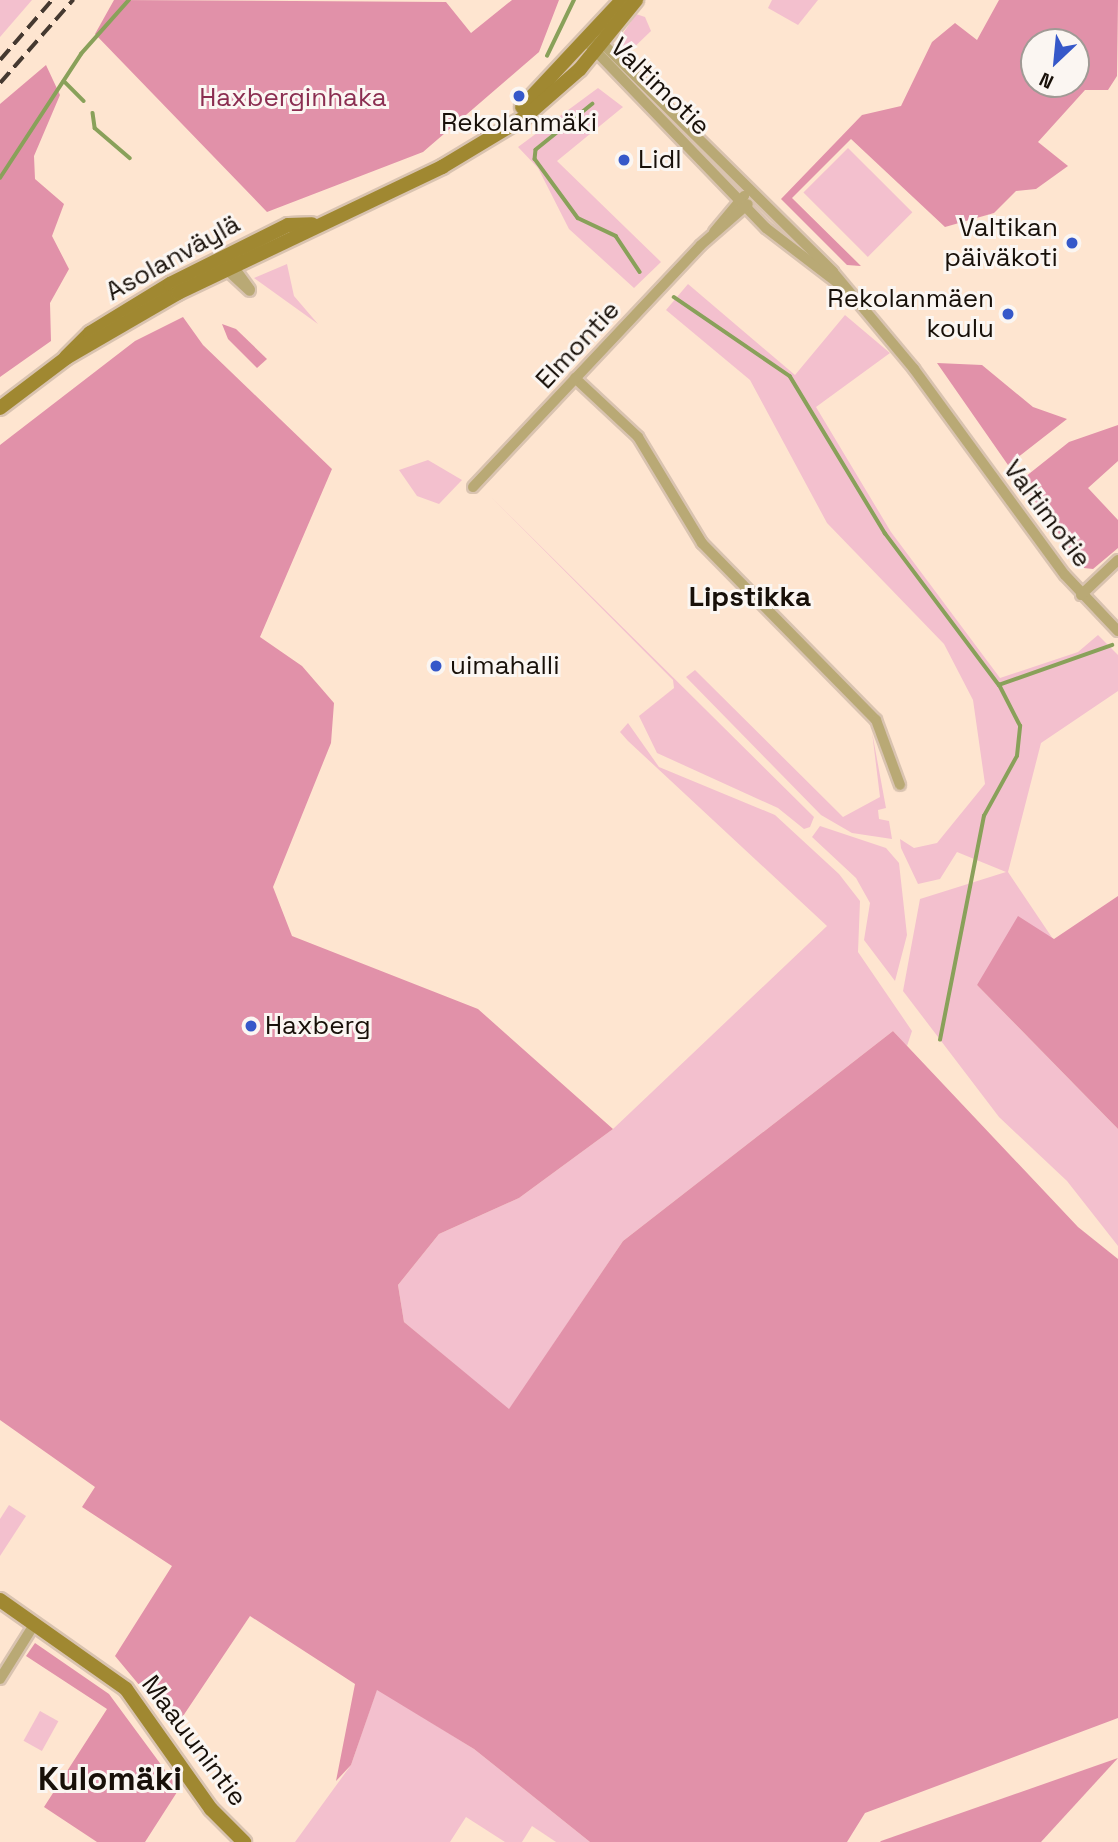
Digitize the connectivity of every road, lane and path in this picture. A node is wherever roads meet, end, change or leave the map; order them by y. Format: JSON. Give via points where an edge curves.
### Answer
{"nodes":[{"id":1,"x":622,"y":0,"type":"edge"},
{"id":2,"x":636,"y":0,"type":"edge"},
{"id":3,"x":595,"y":47,"type":"junction"},
{"id":4,"x":751,"y":193,"type":"junction"},
{"id":5,"x":738,"y":198,"type":"junction"},
{"id":6,"x":747,"y":208,"type":"junction"},
{"id":7,"x":714,"y":232,"type":"junction"},
{"id":8,"x":844,"y":287,"type":"junction"},
{"id":9,"x":575,"y":378,"type":"junction"},
{"id":10,"x":0,"y":408,"type":"edge"},
{"id":11,"x":473,"y":487,"type":"dead end"},
{"id":12,"x":1118,"y":560,"type":"edge"},
{"id":13,"x":1082,"y":595,"type":"junction"},
{"id":14,"x":1118,"y":631,"type":"edge"},
{"id":15,"x":900,"y":785,"type":"dead end"},
{"id":16,"x":0,"y":1600,"type":"edge"},
{"id":17,"x":35,"y":1623,"type":"junction"},
{"id":18,"x":0,"y":1679,"type":"edge"},
{"id":19,"x":244,"y":1842,"type":"edge"}],
"edges":[{"from":1,"to":3,"type":"main road","name":"Asolanväylä"},
{"from":2,"to":3,"type":"main road","name":"Asolanväylä"},
{"from":3,"to":4,"type":"street","name":"Valtimotie"},
{"from":3,"to":5,"type":"street","name":"Valtimotie"},
{"from":3,"to":10,"type":"main road","name":"Asolanväylä","via":[[525,117],[442,167],[227,264],[66,358]]},
{"from":4,"to":5,"type":"street"},
{"from":4,"to":6,"type":"street"},
{"from":4,"to":8,"type":"street","name":"Valtimotie"},
{"from":5,"to":6,"type":"street","name":"Valtimotie"},
{"from":5,"to":7,"type":"street","name":"Elmontie"},
{"from":6,"to":7,"type":"street","name":"Elmontie"},
{"from":6,"to":8,"type":"street","name":"Valtimotie","via":[[796,256]]},
{"from":7,"to":9,"type":"street","name":"Elmontie"},
{"from":8,"to":13,"type":"street","name":"Valtimotie","via":[[914,369]]},
{"from":9,"to":11,"type":"street","name":"Elmontie"},
{"from":9,"to":15,"type":"street","via":[[638,438],[702,542],[876,720]]},
{"from":12,"to":13,"type":"street"},
{"from":13,"to":14,"type":"street","name":"Valtimotie"},
{"from":16,"to":17,"type":"main road","name":"Maauunintie"},
{"from":17,"to":18,"type":"street"},
{"from":17,"to":19,"type":"main road","name":"Maauunintie","via":[[126,1689],[211,1809]]}]}
